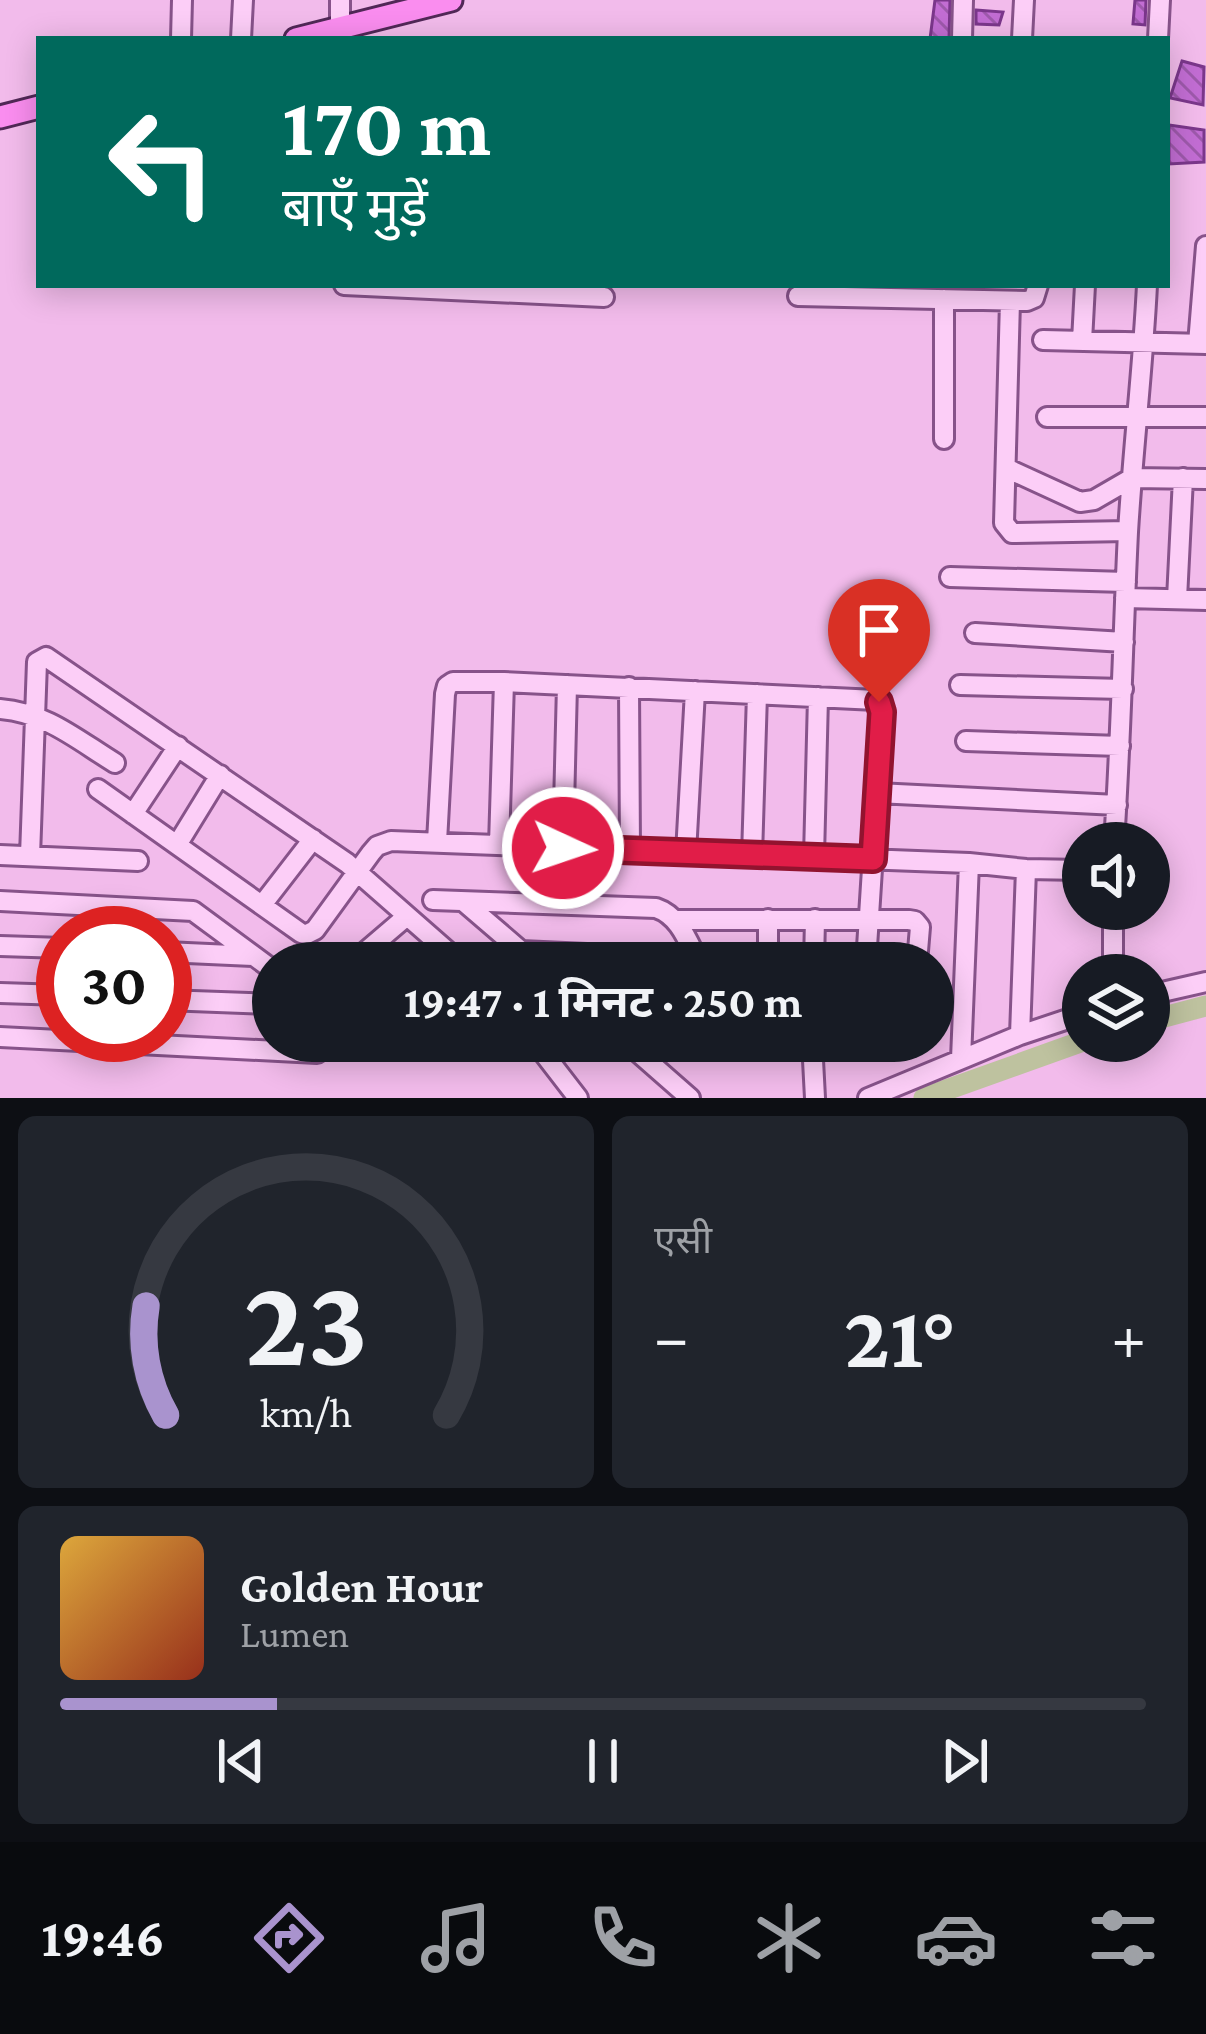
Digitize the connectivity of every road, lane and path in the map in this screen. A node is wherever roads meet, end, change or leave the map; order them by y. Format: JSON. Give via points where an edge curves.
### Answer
{"nodes":[{"id":1,"x":182,"y":0,"type":"edge"},
{"id":2,"x":243,"y":0,"type":"edge"},
{"id":3,"x":340,"y":0,"type":"edge"},
{"id":4,"x":452,"y":0,"type":"edge"},
{"id":5,"x":963,"y":0,"type":"edge"},
{"id":6,"x":1024,"y":0,"type":"edge"},
{"id":7,"x":1160,"y":0,"type":"edge"},
{"id":8,"x":404,"y":6,"type":"edge"},
{"id":9,"x":340,"y":28,"type":"junction"},
{"id":10,"x":181,"y":36,"type":"edge"},
{"id":11,"x":241,"y":36,"type":"edge"},
{"id":12,"x":308,"y":36,"type":"edge"},
{"id":13,"x":962,"y":36,"type":"edge"},
{"id":14,"x":1022,"y":36,"type":"edge"},
{"id":15,"x":1159,"y":36,"type":"edge"},
{"id":16,"x":36,"y":108,"type":"edge"},
{"id":17,"x":0,"y":117,"type":"edge"},
{"id":18,"x":1206,"y":246,"type":"edge"},
{"id":19,"x":500,"y":288,"type":"edge"},
{"id":20,"x":1037,"y":288,"type":"edge"},
{"id":21,"x":1084,"y":288,"type":"edge"},
{"id":22,"x":1147,"y":288,"type":"edge"},
{"id":23,"x":549,"y":290,"type":"edge"},
{"id":24,"x":798,"y":296,"type":"dead end"},
{"id":25,"x":604,"y":299,"type":"edge"},
{"id":26,"x":944,"y":299,"type":"junction"},
{"id":27,"x":1010,"y":301,"type":"junction"},
{"id":28,"x":1042,"y":340,"type":"dead end"},
{"id":29,"x":1082,"y":341,"type":"junction"},
{"id":30,"x":1144,"y":343,"type":"junction"},
{"id":31,"x":1202,"y":344,"type":"edge"},
{"id":32,"x":1047,"y":416,"type":"dead end"},
{"id":33,"x":1135,"y":416,"type":"junction"},
{"id":34,"x":1206,"y":417,"type":"edge"},
{"id":35,"x":944,"y":439,"type":"dead end"},
{"id":36,"x":1006,"y":467,"type":"junction"},
{"id":37,"x":1132,"y":478,"type":"junction"},
{"id":38,"x":1183,"y":478,"type":"junction"},
{"id":39,"x":1206,"y":479,"type":"edge"},
{"id":40,"x":1128,"y":531,"type":"junction"},
{"id":41,"x":950,"y":577,"type":"dead end"},
{"id":42,"x":1126,"y":590,"type":"junction"},
{"id":43,"x":1177,"y":598,"type":"junction"},
{"id":44,"x":1206,"y":600,"type":"edge"},
{"id":45,"x":975,"y":633,"type":"dead end"},
{"id":46,"x":1124,"y":642,"type":"junction"},
{"id":47,"x":504,"y":682,"type":"junction"},
{"id":48,"x":567,"y":685,"type":"junction"},
{"id":49,"x":960,"y":686,"type":"dead end"},
{"id":50,"x":629,"y":688,"type":"junction"},
{"id":51,"x":1123,"y":689,"type":"junction"},
{"id":52,"x":695,"y":691,"type":"junction"},
{"id":53,"x":757,"y":694,"type":"junction"},
{"id":54,"x":818,"y":697,"type":"junction"},
{"id":55,"x":0,"y":709,"type":"edge"},
{"id":56,"x":35,"y":714,"type":"junction"},
{"id":57,"x":966,"y":741,"type":"dead end"},
{"id":58,"x":178,"y":746,"type":"junction"},
{"id":59,"x":1120,"y":746,"type":"junction"},
{"id":60,"x":115,"y":764,"type":"dead end"},
{"id":61,"x":220,"y":776,"type":"junction"},
{"id":62,"x":98,"y":789,"type":"dead end"},
{"id":63,"x":877,"y":793,"type":"junction"},
{"id":64,"x":1117,"y":805,"type":"junction"},
{"id":65,"x":133,"y":814,"type":"junction"},
{"id":66,"x":1116,"y":822,"type":"edge"},
{"id":67,"x":313,"y":839,"type":"junction"},
{"id":68,"x":437,"y":842,"type":"junction"},
{"id":69,"x":499,"y":844,"type":"junction"},
{"id":70,"x":177,"y":845,"type":"junction"},
{"id":71,"x":563,"y":848,"type":"junction"},
{"id":72,"x":630,"y":850,"type":"junction"},
{"id":73,"x":686,"y":853,"type":"junction"},
{"id":74,"x":0,"y":855,"type":"edge"},
{"id":75,"x":30,"y":856,"type":"junction"},
{"id":76,"x":752,"y":856,"type":"junction"},
{"id":77,"x":814,"y":857,"type":"junction"},
{"id":78,"x":873,"y":859,"type":"junction"},
{"id":79,"x":139,"y":861,"type":"dead end"},
{"id":80,"x":969,"y":863,"type":"junction"},
{"id":81,"x":1026,"y":869,"type":"junction"},
{"id":82,"x":1062,"y":870,"type":"edge"},
{"id":83,"x":356,"y":871,"type":"junction"},
{"id":84,"x":0,"y":901,"type":"edge"},
{"id":85,"x":433,"y":901,"type":"dead end"},
{"id":86,"x":464,"y":902,"type":"junction"},
{"id":87,"x":262,"y":905,"type":"junction"},
{"id":88,"x":407,"y":916,"type":"junction"},
{"id":89,"x":868,"y":918,"type":"junction"},
{"id":90,"x":768,"y":919,"type":"junction"},
{"id":91,"x":815,"y":919,"type":"junction"},
{"id":92,"x":676,"y":920,"type":"junction"},
{"id":93,"x":377,"y":942,"type":"edge"},
{"id":94,"x":432,"y":942,"type":"edge"},
{"id":95,"x":511,"y":942,"type":"edge"},
{"id":96,"x":688,"y":942,"type":"edge"},
{"id":97,"x":768,"y":942,"type":"edge"},
{"id":98,"x":814,"y":942,"type":"edge"},
{"id":99,"x":867,"y":942,"type":"edge"},
{"id":100,"x":918,"y":942,"type":"edge"},
{"id":101,"x":0,"y":946,"type":"edge"},
{"id":102,"x":36,"y":947,"type":"edge"},
{"id":103,"x":192,"y":953,"type":"edge"},
{"id":104,"x":252,"y":955,"type":"edge"},
{"id":105,"x":252,"y":956,"type":"edge"},
{"id":106,"x":1206,"y":982,"type":"edge"},
{"id":107,"x":1170,"y":990,"type":"edge"},
{"id":108,"x":0,"y":993,"type":"edge"},
{"id":109,"x":36,"y":994,"type":"edge"},
{"id":110,"x":192,"y":1001,"type":"edge"},
{"id":111,"x":252,"y":1003,"type":"edge"},
{"id":112,"x":1062,"y":1021,"type":"edge"},
{"id":113,"x":1020,"y":1035,"type":"junction"},
{"id":114,"x":0,"y":1036,"type":"edge"},
{"id":115,"x":252,"y":1050,"type":"edge"},
{"id":116,"x":961,"y":1059,"type":"junction"},
{"id":117,"x":550,"y":1062,"type":"edge"},
{"id":118,"x":649,"y":1062,"type":"edge"},
{"id":119,"x":813,"y":1062,"type":"edge"},
{"id":120,"x":578,"y":1098,"type":"edge"},
{"id":121,"x":690,"y":1098,"type":"edge"},
{"id":122,"x":815,"y":1098,"type":"edge"},
{"id":123,"x":868,"y":1098,"type":"edge"}],
"edges":[{"from":1,"to":10,"type":"street"},
{"from":2,"to":11,"type":"street"},
{"from":3,"to":9,"type":"street"},
{"from":4,"to":8,"type":"main road"},
{"from":5,"to":13,"type":"street"},
{"from":6,"to":14,"type":"street"},
{"from":7,"to":15,"type":"street"},
{"from":8,"to":9,"type":"main road"},
{"from":9,"to":12,"type":"main road"},
{"from":16,"to":17,"type":"main road"},
{"from":18,"to":31,"type":"street"},
{"from":19,"to":23,"type":"street"},
{"from":20,"to":27,"type":"street","via":[[1034,298]]},
{"from":21,"to":29,"type":"street"},
{"from":22,"to":30,"type":"street"},
{"from":23,"to":25,"type":"street"},
{"from":24,"to":26,"type":"street"},
{"from":26,"to":27,"type":"street"},
{"from":26,"to":35,"type":"street"},
{"from":27,"to":36,"type":"street"},
{"from":28,"to":29,"type":"street"},
{"from":29,"to":30,"type":"street"},
{"from":30,"to":31,"type":"street"},
{"from":30,"to":33,"type":"street"},
{"from":32,"to":33,"type":"street"},
{"from":33,"to":34,"type":"street"},
{"from":33,"to":37,"type":"street"},
{"from":36,"to":37,"type":"street","via":[[1080,502]]},
{"from":36,"to":40,"type":"street","via":[[1004,524],[1012,533]]},
{"from":37,"to":38,"type":"street"},
{"from":37,"to":40,"type":"street"},
{"from":38,"to":39,"type":"street"},
{"from":38,"to":43,"type":"street"},
{"from":40,"to":42,"type":"street"},
{"from":41,"to":42,"type":"street"},
{"from":42,"to":43,"type":"street"},
{"from":42,"to":46,"type":"street"},
{"from":43,"to":44,"type":"street"},
{"from":45,"to":46,"type":"street"},
{"from":46,"to":51,"type":"street"},
{"from":47,"to":48,"type":"street"},
{"from":47,"to":68,"type":"street","via":[[447,686]]},
{"from":47,"to":69,"type":"street"},
{"from":48,"to":50,"type":"street"},
{"from":48,"to":71,"type":"street"},
{"from":49,"to":51,"type":"street"},
{"from":50,"to":52,"type":"street"},
{"from":50,"to":72,"type":"street"},
{"from":51,"to":59,"type":"street"},
{"from":52,"to":53,"type":"street"},
{"from":52,"to":73,"type":"street"},
{"from":53,"to":54,"type":"street"},
{"from":53,"to":76,"type":"street"},
{"from":54,"to":63,"type":"street","via":[[879,702]]},
{"from":54,"to":77,"type":"street"},
{"from":55,"to":56,"type":"street"},
{"from":56,"to":58,"type":"street","via":[[37,662],[46,656]]},
{"from":56,"to":60,"type":"street"},
{"from":56,"to":75,"type":"street"},
{"from":57,"to":59,"type":"street"},
{"from":58,"to":61,"type":"street"},
{"from":58,"to":65,"type":"street"},
{"from":59,"to":64,"type":"street"},
{"from":61,"to":67,"type":"street"},
{"from":61,"to":70,"type":"street"},
{"from":62,"to":65,"type":"street"},
{"from":63,"to":64,"type":"street"},
{"from":63,"to":78,"type":"street"},
{"from":64,"to":66,"type":"street"},
{"from":65,"to":70,"type":"street"},
{"from":67,"to":83,"type":"street"},
{"from":67,"to":87,"type":"street"},
{"from":68,"to":69,"type":"street"},
{"from":68,"to":83,"type":"street","via":[[384,842]]},
{"from":69,"to":71,"type":"street"},
{"from":70,"to":87,"type":"street"},
{"from":71,"to":72,"type":"street"},
{"from":72,"to":73,"type":"street"},
{"from":73,"to":76,"type":"street"},
{"from":74,"to":75,"type":"street"},
{"from":75,"to":79,"type":"street"},
{"from":76,"to":77,"type":"street"},
{"from":77,"to":78,"type":"street"},
{"from":78,"to":80,"type":"street"},
{"from":78,"to":89,"type":"street"},
{"from":80,"to":81,"type":"street"},
{"from":80,"to":116,"type":"street"},
{"from":81,"to":82,"type":"street"},
{"from":81,"to":113,"type":"street"},
{"from":83,"to":87,"type":"street","via":[[308,934]]},
{"from":83,"to":88,"type":"street"},
{"from":84,"to":104,"type":"street","via":[[193,910]]},
{"from":85,"to":86,"type":"street"},
{"from":86,"to":92,"type":"street","via":[[656,908]]},
{"from":86,"to":95,"type":"street"},
{"from":88,"to":93,"type":"street"},
{"from":88,"to":94,"type":"street"},
{"from":89,"to":91,"type":"street"},
{"from":89,"to":99,"type":"street"},
{"from":89,"to":100,"type":"street","via":[[918,924]]},
{"from":90,"to":91,"type":"street"},
{"from":90,"to":92,"type":"street"},
{"from":90,"to":97,"type":"street"},
{"from":91,"to":98,"type":"street"},
{"from":92,"to":96,"type":"street"},
{"from":101,"to":102,"type":"street"},
{"from":103,"to":105,"type":"street"},
{"from":106,"to":107,"type":"street"},
{"from":108,"to":109,"type":"street"},
{"from":110,"to":111,"type":"street"},
{"from":112,"to":113,"type":"street"},
{"from":113,"to":116,"type":"street"},
{"from":114,"to":115,"type":"street"},
{"from":116,"to":123,"type":"street"},
{"from":117,"to":120,"type":"street"},
{"from":118,"to":121,"type":"street"},
{"from":119,"to":122,"type":"street"}]}
